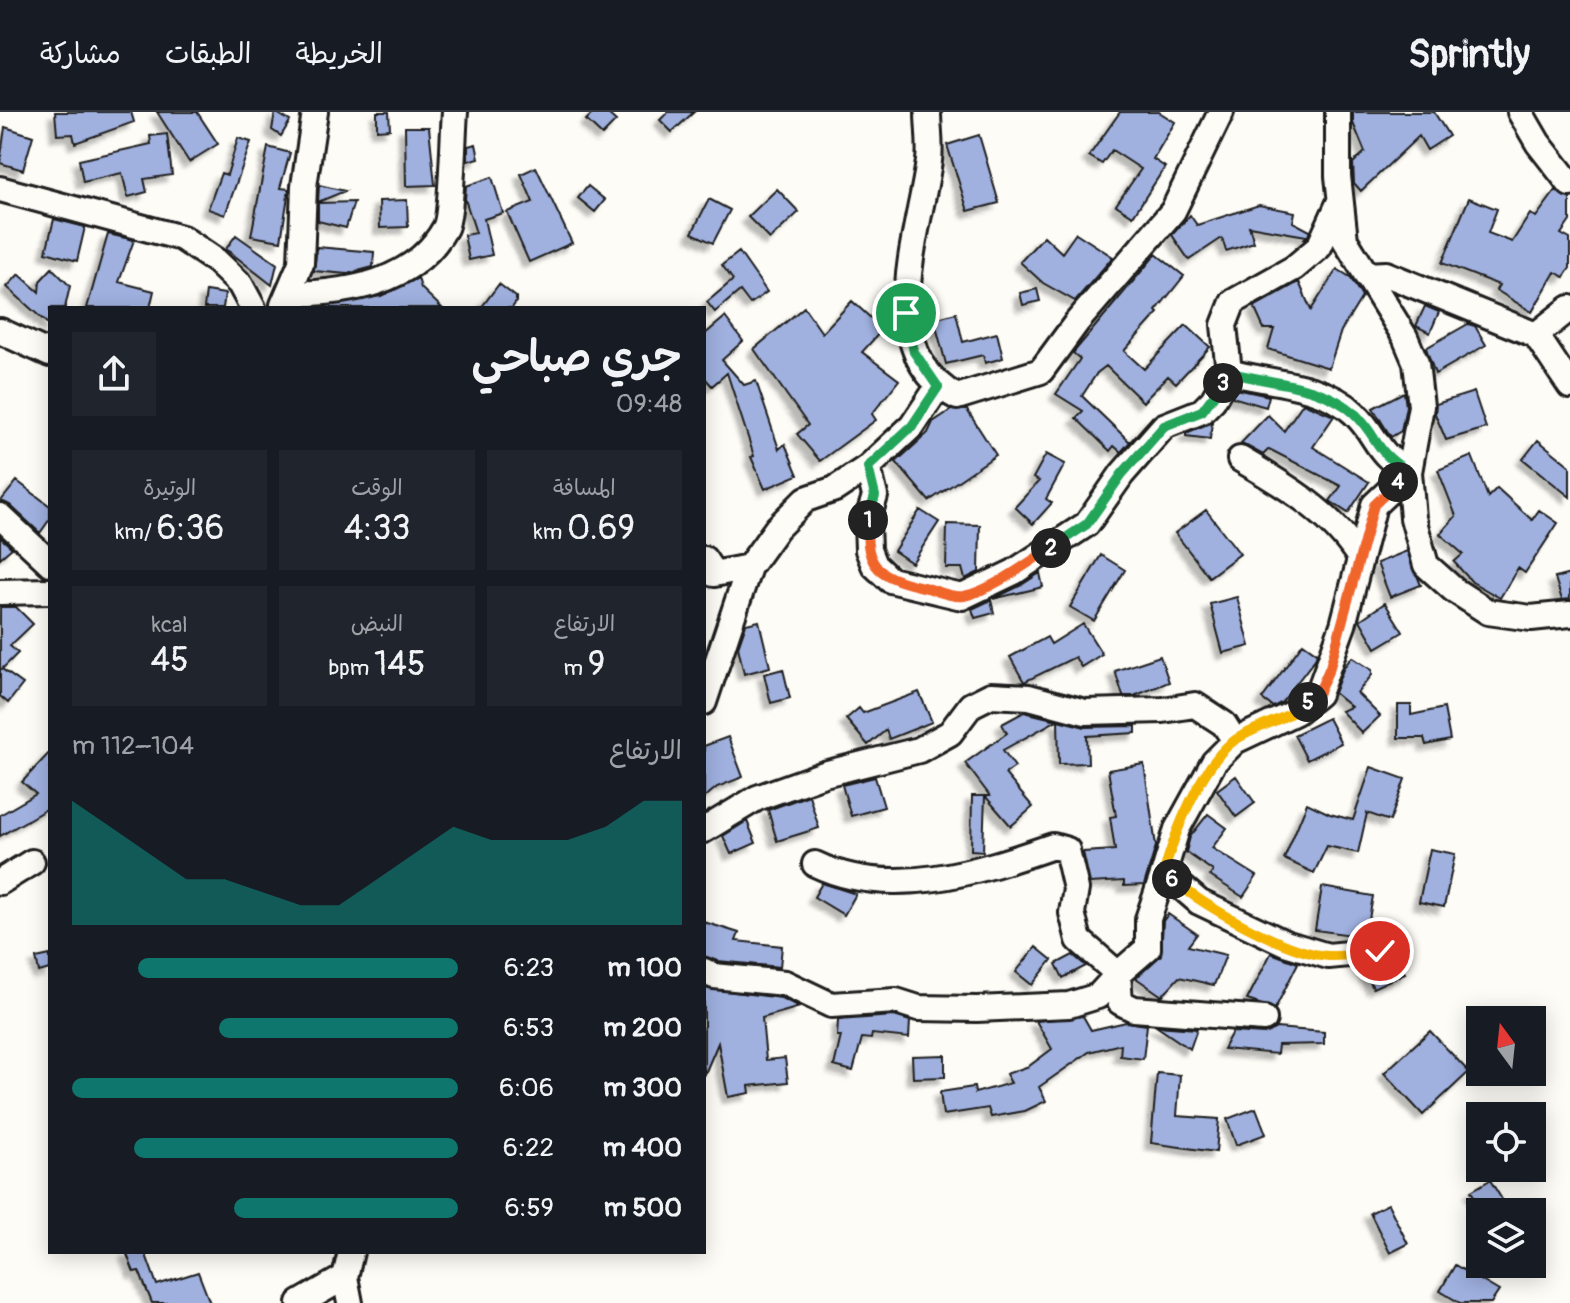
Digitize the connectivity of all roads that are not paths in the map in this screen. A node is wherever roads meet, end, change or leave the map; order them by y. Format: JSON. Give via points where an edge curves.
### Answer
{"nodes":[{"id":1,"x":315,"y":112,"type":"edge"},
{"id":2,"x":455,"y":112,"type":"edge"},
{"id":3,"x":928,"y":112,"type":"edge"},
{"id":4,"x":1221,"y":112,"type":"edge"},
{"id":5,"x":1338,"y":112,"type":"edge"},
{"id":6,"x":1520,"y":112,"type":"edge"},
{"id":7,"x":1570,"y":184,"type":"edge"},
{"id":8,"x":0,"y":189,"type":"edge"},
{"id":9,"x":1340,"y":201,"type":"junction"},
{"id":10,"x":1366,"y":275,"type":"junction"},
{"id":11,"x":285,"y":301,"type":"edge"},
{"id":12,"x":252,"y":306,"type":"edge"},
{"id":13,"x":1570,"y":308,"type":"edge"},
{"id":14,"x":0,"y":331,"type":"edge"},
{"id":15,"x":1536,"y":335,"type":"junction"},
{"id":16,"x":48,"y":353,"type":"edge"},
{"id":17,"x":1229,"y":372,"type":"junction"},
{"id":18,"x":1570,"y":386,"type":"edge"},
{"id":19,"x":938,"y":387,"type":"junction"},
{"id":20,"x":1240,"y":459,"type":"dead end"},
{"id":21,"x":868,"y":467,"type":"junction"},
{"id":22,"x":1409,"y":472,"type":"junction"},
{"id":23,"x":0,"y":516,"type":"edge"},
{"id":24,"x":1360,"y":558,"type":"junction"},
{"id":25,"x":48,"y":561,"type":"edge"},
{"id":26,"x":706,"y":562,"type":"edge"},
{"id":27,"x":749,"y":567,"type":"junction"},
{"id":28,"x":48,"y":591,"type":"edge"},
{"id":29,"x":0,"y":592,"type":"edge"},
{"id":30,"x":1570,"y":614,"type":"edge"},
{"id":31,"x":706,"y":696,"type":"edge"},
{"id":32,"x":1235,"y":741,"type":"junction"},
{"id":33,"x":706,"y":829,"type":"edge"},
{"id":34,"x":32,"y":862,"type":"dead end"},
{"id":35,"x":815,"y":864,"type":"dead end"},
{"id":36,"x":1164,"y":872,"type":"junction"},
{"id":37,"x":0,"y":882,"type":"edge"},
{"id":38,"x":1380,"y":951,"type":"dead end"},
{"id":39,"x":706,"y":972,"type":"edge"},
{"id":40,"x":1118,"y":974,"type":"junction"},
{"id":41,"x":1264,"y":1019,"type":"dead end"},
{"id":42,"x":351,"y":1254,"type":"edge"},
{"id":43,"x":345,"y":1277,"type":"junction"},
{"id":44,"x":300,"y":1303,"type":"edge"},
{"id":45,"x":350,"y":1303,"type":"edge"}],
"edges":[{"from":1,"to":11,"type":"street","via":[[304,186],[301,263]]},
{"from":2,"to":11,"type":"street","via":[[447,226],[416,262],[380,282]]},
{"from":3,"to":19,"type":"street","via":[[930,157],[906,313],[914,352]]},
{"from":4,"to":19,"type":"street","via":[[1173,211],[1041,371],[957,397]]},
{"from":5,"to":9,"type":"street"},
{"from":6,"to":7,"type":"street"},
{"from":8,"to":12,"type":"street","via":[[182,238],[240,284]]},
{"from":9,"to":10,"type":"street","via":[[1345,240]]},
{"from":9,"to":17,"type":"street","via":[[1319,247],[1294,268],[1233,302],[1224,325]]},
{"from":10,"to":15,"type":"street","via":[[1386,274]]},
{"from":10,"to":22,"type":"street","via":[[1416,363],[1421,406]]},
{"from":13,"to":15,"type":"street"},
{"from":14,"to":16,"type":"street"},
{"from":15,"to":18,"type":"street"},
{"from":17,"to":21,"type":"street","via":[[1202,411],[1164,426],[1087,524],[1014,572],[962,597],[890,580],[874,565],[867,522],[875,496]]},
{"from":17,"to":22,"type":"street","via":[[1307,388],[1344,407],[1354,413],[1385,458]]},
{"from":19,"to":21,"type":"street","via":[[912,426]]},
{"from":20,"to":24,"type":"street","via":[[1289,487],[1346,536]]},
{"from":21,"to":27,"type":"street","via":[[835,489],[806,499]]},
{"from":22,"to":24,"type":"street","via":[[1374,505]]},
{"from":22,"to":30,"type":"street","via":[[1413,518],[1426,565],[1454,590],[1488,612],[1531,618]]},
{"from":23,"to":25,"type":"street"},
{"from":24,"to":32,"type":"street","via":[[1318,694],[1296,712]]},
{"from":26,"to":27,"type":"street","via":[[714,574]]},
{"from":27,"to":31,"type":"street"},
{"from":28,"to":29,"type":"street"},
{"from":32,"to":33,"type":"street","via":[[1224,724],[1195,705],[1085,712],[1029,697],[991,695],[971,705],[950,733],[919,750],[757,798]]},
{"from":32,"to":36,"type":"street","via":[[1214,762],[1177,829]]},
{"from":34,"to":37,"type":"street"},
{"from":35,"to":40,"type":"street","via":[[865,881],[902,883],[1053,846],[1067,850],[1079,940]]},
{"from":36,"to":38,"type":"street","via":[[1199,902],[1285,943],[1328,956]]},
{"from":36,"to":40,"type":"street","via":[[1148,919],[1148,948]]},
{"from":39,"to":40,"type":"street","via":[[785,983],[831,1005],[896,1001],[947,1009],[1069,1005],[1098,996]]},
{"from":40,"to":41,"type":"street","via":[[1120,1002],[1134,1009]]},
{"from":42,"to":43,"type":"street"},
{"from":43,"to":44,"type":"street"},
{"from":43,"to":45,"type":"street"}]}
